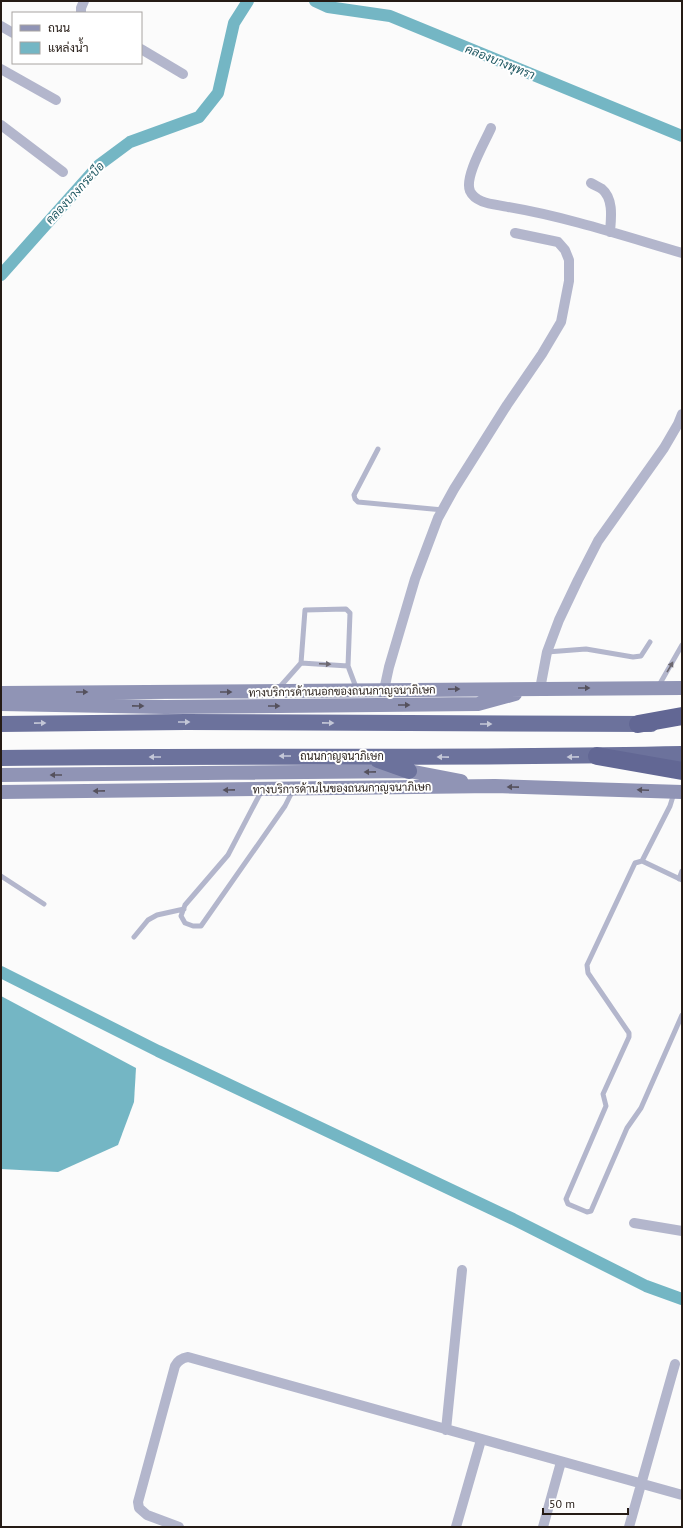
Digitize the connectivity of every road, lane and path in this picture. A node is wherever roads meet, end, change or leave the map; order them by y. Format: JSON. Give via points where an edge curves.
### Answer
{"nodes":[{"id":1,"x":84,"y":1,"type":"edge"},
{"id":2,"x":81,"y":12,"type":"edge"},
{"id":3,"x":1,"y":26,"type":"edge"},
{"id":4,"x":12,"y":32,"type":"edge"},
{"id":5,"x":142,"y":50,"type":"edge"},
{"id":6,"x":1,"y":69,"type":"edge"},
{"id":7,"x":183,"y":74,"type":"dead end"},
{"id":8,"x":56,"y":100,"type":"dead end"},
{"id":9,"x":1,"y":125,"type":"edge"},
{"id":10,"x":491,"y":128,"type":"dead end"},
{"id":11,"x":63,"y":172,"type":"dead end"},
{"id":12,"x":591,"y":183,"type":"dead end"},
{"id":13,"x":610,"y":232,"type":"junction"},
{"id":14,"x":515,"y":233,"type":"dead end"},
{"id":15,"x":682,"y":253,"type":"edge"},
{"id":16,"x":682,"y":414,"type":"edge"},
{"id":17,"x":378,"y":449,"type":"dead end"},
{"id":18,"x":443,"y":510,"type":"junction"},
{"id":19,"x":650,"y":642,"type":"dead end"},
{"id":20,"x":682,"y":645,"type":"edge"},
{"id":21,"x":547,"y":652,"type":"junction"},
{"id":22,"x":301,"y":663,"type":"junction"},
{"id":23,"x":348,"y":666,"type":"junction"},
{"id":24,"x":657,"y":688,"type":"junction"},
{"id":25,"x":682,"y":688,"type":"edge"},
{"id":26,"x":537,"y":689,"type":"junction"},
{"id":27,"x":358,"y":690,"type":"junction"},
{"id":28,"x":384,"y":690,"type":"junction"},
{"id":29,"x":276,"y":691,"type":"junction"},
{"id":30,"x":1,"y":693,"type":"edge"},
{"id":31,"x":1,"y":704,"type":"edge"},
{"id":32,"x":682,"y":716,"type":"edge"},
{"id":33,"x":1,"y":724,"type":"edge"},
{"id":34,"x":638,"y":724,"type":"junction"},
{"id":35,"x":682,"y":724,"type":"edge"},
{"id":36,"x":682,"y":754,"type":"edge"},
{"id":37,"x":369,"y":756,"type":"junction"},
{"id":38,"x":598,"y":756,"type":"junction"},
{"id":39,"x":1,"y":758,"type":"edge"},
{"id":40,"x":682,"y":770,"type":"edge"},
{"id":41,"x":409,"y":771,"type":"junction"},
{"id":42,"x":1,"y":775,"type":"edge"},
{"id":43,"x":495,"y":786,"type":"junction"},
{"id":44,"x":262,"y":789,"type":"junction"},
{"id":45,"x":293,"y":789,"type":"junction"},
{"id":46,"x":678,"y":791,"type":"edge"},
{"id":47,"x":1,"y":792,"type":"edge"},
{"id":48,"x":642,"y":861,"type":"junction"},
{"id":49,"x":682,"y":871,"type":"edge"},
{"id":50,"x":1,"y":876,"type":"edge"},
{"id":51,"x":680,"y":880,"type":"edge"},
{"id":52,"x":44,"y":904,"type":"dead end"},
{"id":53,"x":184,"y":909,"type":"junction"},
{"id":54,"x":134,"y":937,"type":"dead end"},
{"id":55,"x":682,"y":1015,"type":"edge"},
{"id":56,"x":634,"y":1223,"type":"dead end"},
{"id":57,"x":682,"y":1231,"type":"edge"},
{"id":58,"x":462,"y":1270,"type":"dead end"},
{"id":59,"x":675,"y":1364,"type":"dead end"},
{"id":60,"x":446,"y":1430,"type":"junction"},
{"id":61,"x":481,"y":1440,"type":"junction"},
{"id":62,"x":561,"y":1462,"type":"junction"},
{"id":63,"x":641,"y":1483,"type":"junction"},
{"id":64,"x":682,"y":1495,"type":"edge"},
{"id":65,"x":179,"y":1527,"type":"edge"},
{"id":66,"x":456,"y":1527,"type":"edge"},
{"id":67,"x":543,"y":1527,"type":"edge"},
{"id":68,"x":629,"y":1527,"type":"edge"}],
"edges":[{"from":1,"to":2,"type":"street"},
{"from":3,"to":4,"type":"street"},
{"from":5,"to":7,"type":"street"},
{"from":6,"to":8,"type":"street"},
{"from":9,"to":11,"type":"street"},
{"from":10,"to":13,"type":"street","via":[[468,183],[470,192],[476,199],[534,211]]},
{"from":12,"to":13,"type":"street","via":[[603,189],[610,201]]},
{"from":13,"to":15,"type":"street"},
{"from":14,"to":18,"type":"street","via":[[558,242],[565,250],[569,260],[569,281],[560,322]]},
{"from":16,"to":21,"type":"street","via":[[664,448],[598,542],[559,620]]},
{"from":17,"to":18,"type":"lane","via":[[354,495],[358,502]]},
{"from":18,"to":28,"type":"street","via":[[415,579],[388,667]]},
{"from":19,"to":21,"type":"lane","via":[[641,656],[637,657],[586,649]]},
{"from":24,"to":20,"type":"lane","one_way":true},
{"from":21,"to":26,"type":"street"},
{"from":22,"to":23,"type":"lane","one_way":true},
{"from":22,"to":23,"type":"lane","via":[[305,610],[346,609],[350,613]]},
{"from":22,"to":29,"type":"lane"},
{"from":23,"to":27,"type":"lane"},
{"from":24,"to":25,"type":"main road","name":"ทางบริการด้านนอกของถนนกาญจนาภิเษก"},
{"from":26,"to":24,"type":"main road","name":"ทางบริการด้านนอกของถนนกาญจนาภิเษก","one_way":true},
{"from":28,"to":26,"type":"main road","name":"ทางบริการด้านนอกของถนนกาญจนาภิเษก","one_way":true},
{"from":31,"to":26,"type":"main road","one_way":true,"via":[[165,707],[478,704]]},
{"from":27,"to":28,"type":"main road","name":"ทางบริการด้านนอกของถนนกาญจนาภิเษก"},
{"from":27,"to":29,"type":"main road","name":"ทางบริการด้านนอกของถนนกาญจนาภิเษก"},
{"from":30,"to":29,"type":"main road","name":"ทางบริการด้านนอกของถนนกาญจนาภิเษก","one_way":true},
{"from":32,"to":34,"type":"highway"},
{"from":33,"to":34,"type":"highway","one_way":true},
{"from":34,"to":35,"type":"highway"},
{"from":36,"to":38,"type":"highway","name":"ถนนกาญจนาภิเษก"},
{"from":38,"to":37,"type":"highway","name":"ถนนกาญจนาภิเษก","one_way":true},
{"from":37,"to":39,"type":"highway","name":"ถนนกาญจนาภิเษก","one_way":true},
{"from":37,"to":41,"type":"highway"},
{"from":38,"to":40,"type":"highway"},
{"from":41,"to":42,"type":"main road","one_way":true},
{"from":41,"to":43,"type":"main road"},
{"from":43,"to":45,"type":"main road","name":"ทางบริการด้านในของถนนกาญจนาภิเษก"},
{"from":46,"to":43,"type":"main road","name":"ทางบริการด้านในของถนนกาญจนาภิเษก","one_way":true},
{"from":44,"to":45,"type":"main road","name":"ทางบริการด้านในของถนนกาญจนาภิเษก"},
{"from":44,"to":47,"type":"main road","name":"ทางบริการด้านในของถนนกาญจนาภิเษก","one_way":true},
{"from":44,"to":53,"type":"lane","via":[[228,855]]},
{"from":45,"to":53,"type":"lane","via":[[285,806],[201,926],[185,923],[181,916]]},
{"from":46,"to":48,"type":"lane"},
{"from":48,"to":51,"type":"lane"},
{"from":48,"to":55,"type":"lane","via":[[635,863],[587,965],[588,973],[629,1033],[629,1037],[603,1094],[606,1106],[566,1199],[568,1204],[587,1212],[591,1211],[627,1128],[641,1108]]},
{"from":49,"to":51,"type":"lane"},
{"from":50,"to":52,"type":"lane"},
{"from":53,"to":54,"type":"lane","via":[[157,915],[148,920]]},
{"from":56,"to":57,"type":"street"},
{"from":58,"to":60,"type":"street"},
{"from":59,"to":63,"type":"street"},
{"from":60,"to":61,"type":"street"},
{"from":60,"to":65,"type":"street","via":[[182,1358],[175,1366],[138,1502],[139,1508],[147,1515]]},
{"from":61,"to":62,"type":"street"},
{"from":61,"to":66,"type":"street"},
{"from":62,"to":63,"type":"street"},
{"from":62,"to":67,"type":"street"},
{"from":63,"to":64,"type":"street"},
{"from":63,"to":68,"type":"street"}]}
